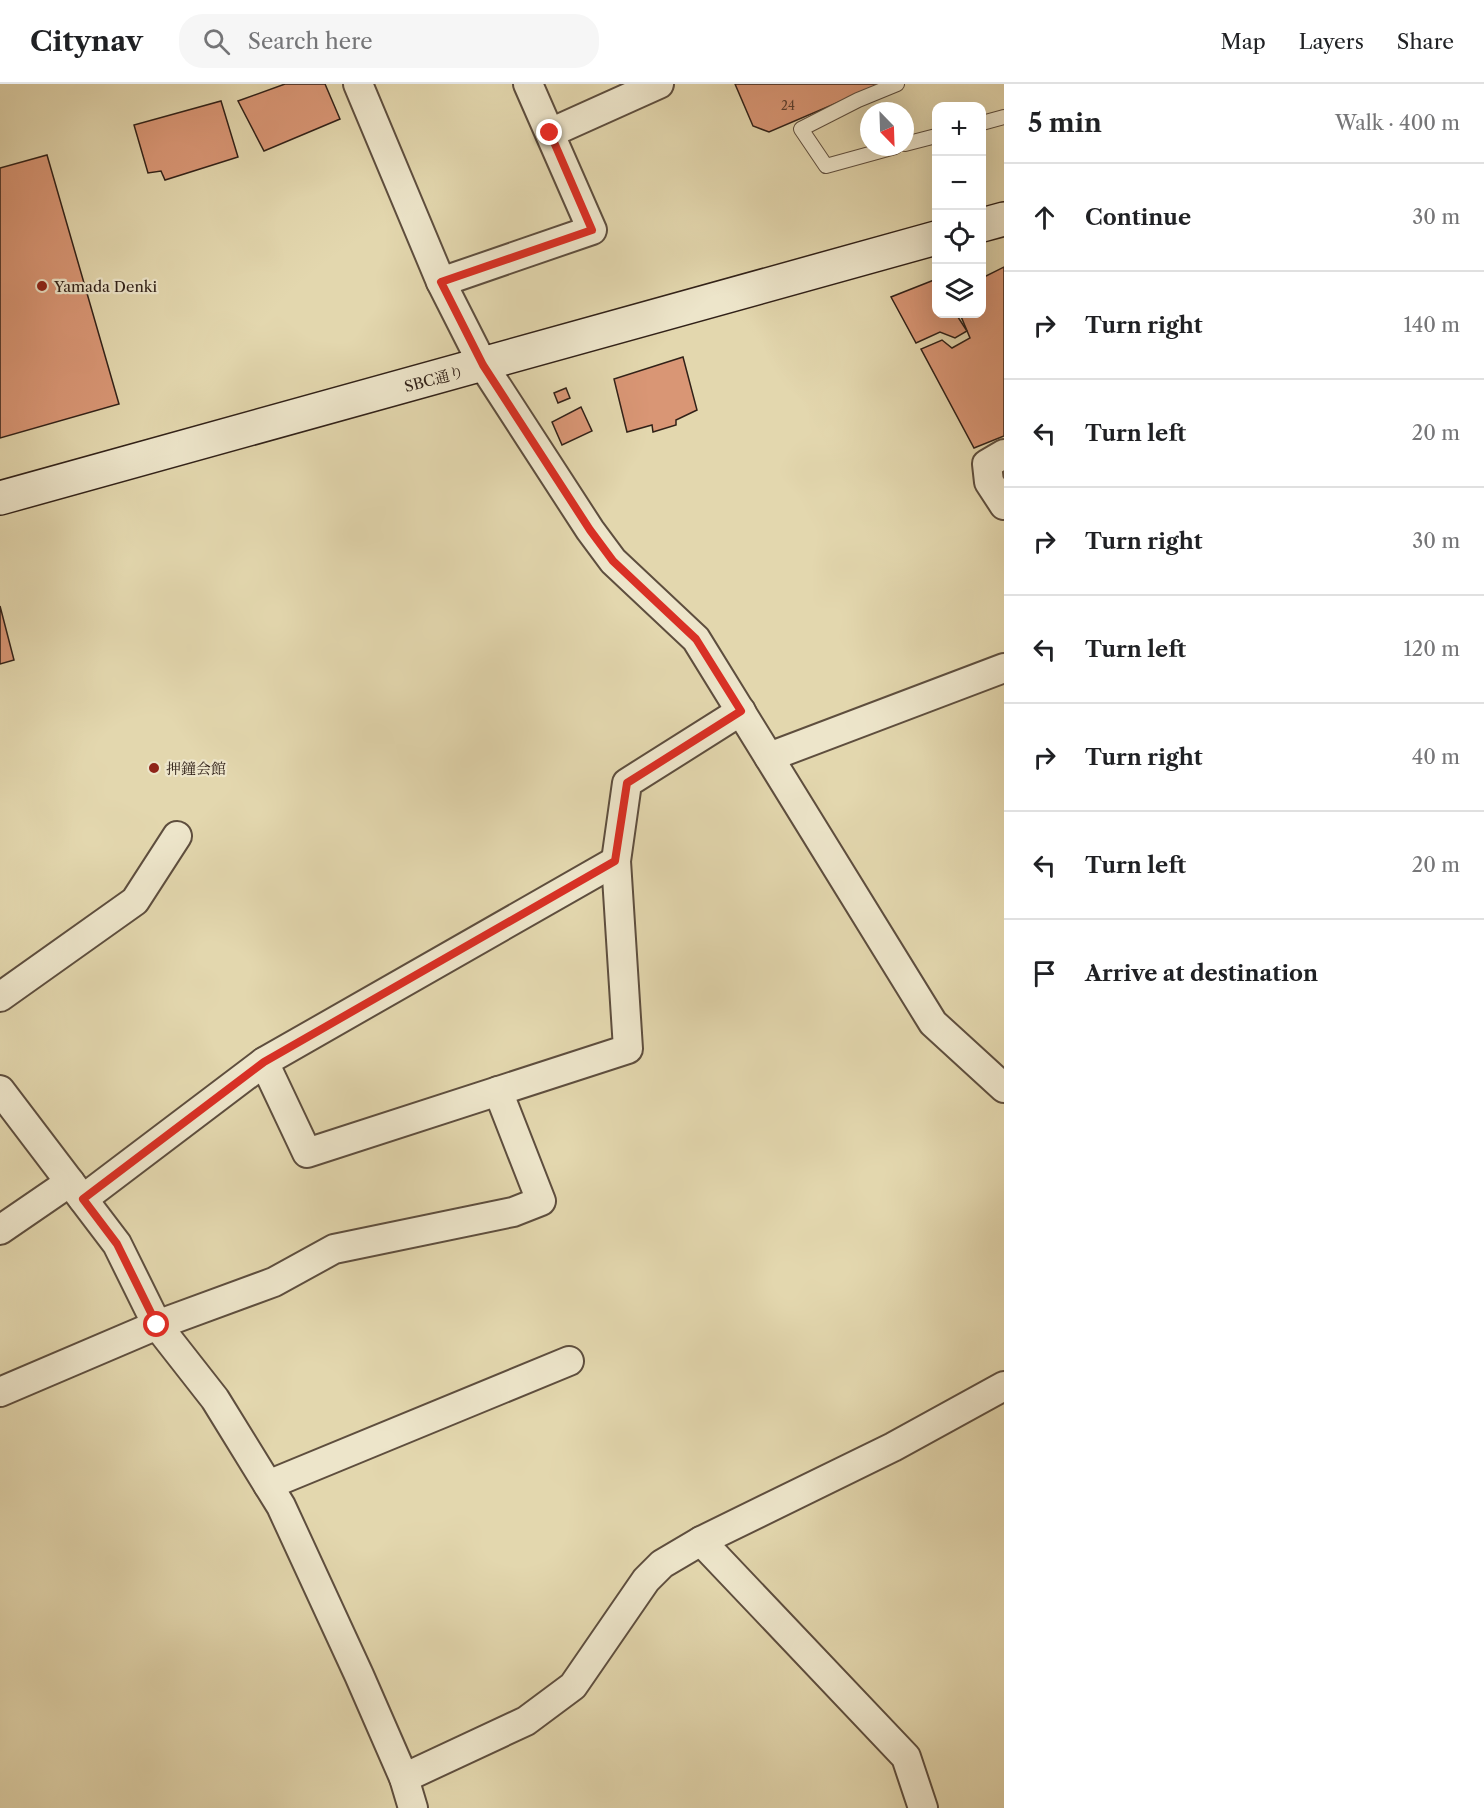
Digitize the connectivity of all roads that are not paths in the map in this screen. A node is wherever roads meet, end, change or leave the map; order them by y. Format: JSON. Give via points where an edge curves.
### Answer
{"nodes":[{"id":1,"x":358,"y":84,"type":"edge"},
{"id":2,"x":528,"y":84,"type":"edge"},
{"id":3,"x":659,"y":84,"type":"edge"},
{"id":4,"x":897,"y":84,"type":"edge"},
{"id":5,"x":1004,"y":117,"type":"edge"},
{"id":6,"x":986,"y":122,"type":"edge"},
{"id":7,"x":550,"y":133,"type":"junction"},
{"id":8,"x":932,"y":137,"type":"edge"},
{"id":9,"x":914,"y":142,"type":"edge"},
{"id":10,"x":862,"y":156,"type":"edge"},
{"id":11,"x":1004,"y":219,"type":"edge"},
{"id":12,"x":986,"y":224,"type":"edge"},
{"id":13,"x":932,"y":239,"type":"edge"},
{"id":14,"x":441,"y":282,"type":"junction"},
{"id":15,"x":483,"y":365,"type":"junction"},
{"id":16,"x":1004,"y":454,"type":"edge"},
{"id":17,"x":0,"y":498,"type":"edge"},
{"id":18,"x":1004,"y":505,"type":"edge"},
{"id":19,"x":1004,"y":668,"type":"edge"},
{"id":20,"x":741,"y":711,"type":"junction"},
{"id":21,"x":769,"y":756,"type":"junction"},
{"id":22,"x":177,"y":836,"type":"dead end"},
{"id":23,"x":615,"y":861,"type":"junction"},
{"id":24,"x":0,"y":997,"type":"edge"},
{"id":25,"x":264,"y":1062,"type":"junction"},
{"id":26,"x":1004,"y":1088,"type":"edge"},
{"id":27,"x":0,"y":1090,"type":"edge"},
{"id":28,"x":498,"y":1091,"type":"junction"},
{"id":29,"x":76,"y":1190,"type":"junction"},
{"id":30,"x":0,"y":1230,"type":"edge"},
{"id":31,"x":157,"y":1325,"type":"junction"},
{"id":32,"x":569,"y":1361,"type":"dead end"},
{"id":33,"x":1004,"y":1386,"type":"edge"},
{"id":34,"x":0,"y":1392,"type":"edge"},
{"id":35,"x":268,"y":1485,"type":"junction"},
{"id":36,"x":701,"y":1541,"type":"junction"},
{"id":37,"x":404,"y":1778,"type":"junction"},
{"id":38,"x":413,"y":1808,"type":"edge"},
{"id":39,"x":923,"y":1808,"type":"edge"}],
"edges":[{"from":1,"to":14,"type":"street"},
{"from":2,"to":7,"type":"street"},
{"from":3,"to":7,"type":"street"},
{"from":4,"to":10,"type":"lane","via":[[801,129],[826,166]]},
{"from":5,"to":6,"type":"lane"},
{"from":7,"to":14,"type":"street","via":[[592,230]]},
{"from":8,"to":9,"type":"lane"},
{"from":11,"to":12,"type":"street"},
{"from":13,"to":15,"type":"street","name":"SBC通り"},
{"from":14,"to":15,"type":"street"},
{"from":15,"to":17,"type":"street","name":"SBC通り"},
{"from":15,"to":20,"type":"street","via":[[613,561],[696,639]]},
{"from":16,"to":18,"type":"street","via":[[987,464],[989,482]]},
{"from":19,"to":21,"type":"street"},
{"from":20,"to":21,"type":"street"},
{"from":20,"to":23,"type":"street","via":[[627,783]]},
{"from":21,"to":26,"type":"street","via":[[933,1023]]},
{"from":22,"to":24,"type":"street","via":[[135,901]]},
{"from":23,"to":25,"type":"street"},
{"from":23,"to":28,"type":"street","via":[[628,1049]]},
{"from":25,"to":28,"type":"street","via":[[307,1154]]},
{"from":25,"to":29,"type":"street"},
{"from":27,"to":29,"type":"street"},
{"from":28,"to":31,"type":"street","via":[[541,1201],[513,1212],[334,1249],[274,1282]]},
{"from":29,"to":30,"type":"street"},
{"from":29,"to":31,"type":"street","via":[[117,1244]]},
{"from":31,"to":34,"type":"street"},
{"from":31,"to":35,"type":"street","via":[[215,1399]]},
{"from":32,"to":35,"type":"street"},
{"from":33,"to":36,"type":"street","via":[[893,1447]]},
{"from":35,"to":37,"type":"street","via":[[286,1516]]},
{"from":36,"to":37,"type":"street","via":[[662,1564],[646,1580],[573,1686],[526,1721]]},
{"from":36,"to":39,"type":"street","via":[[906,1757]]},
{"from":37,"to":38,"type":"street"}]}
